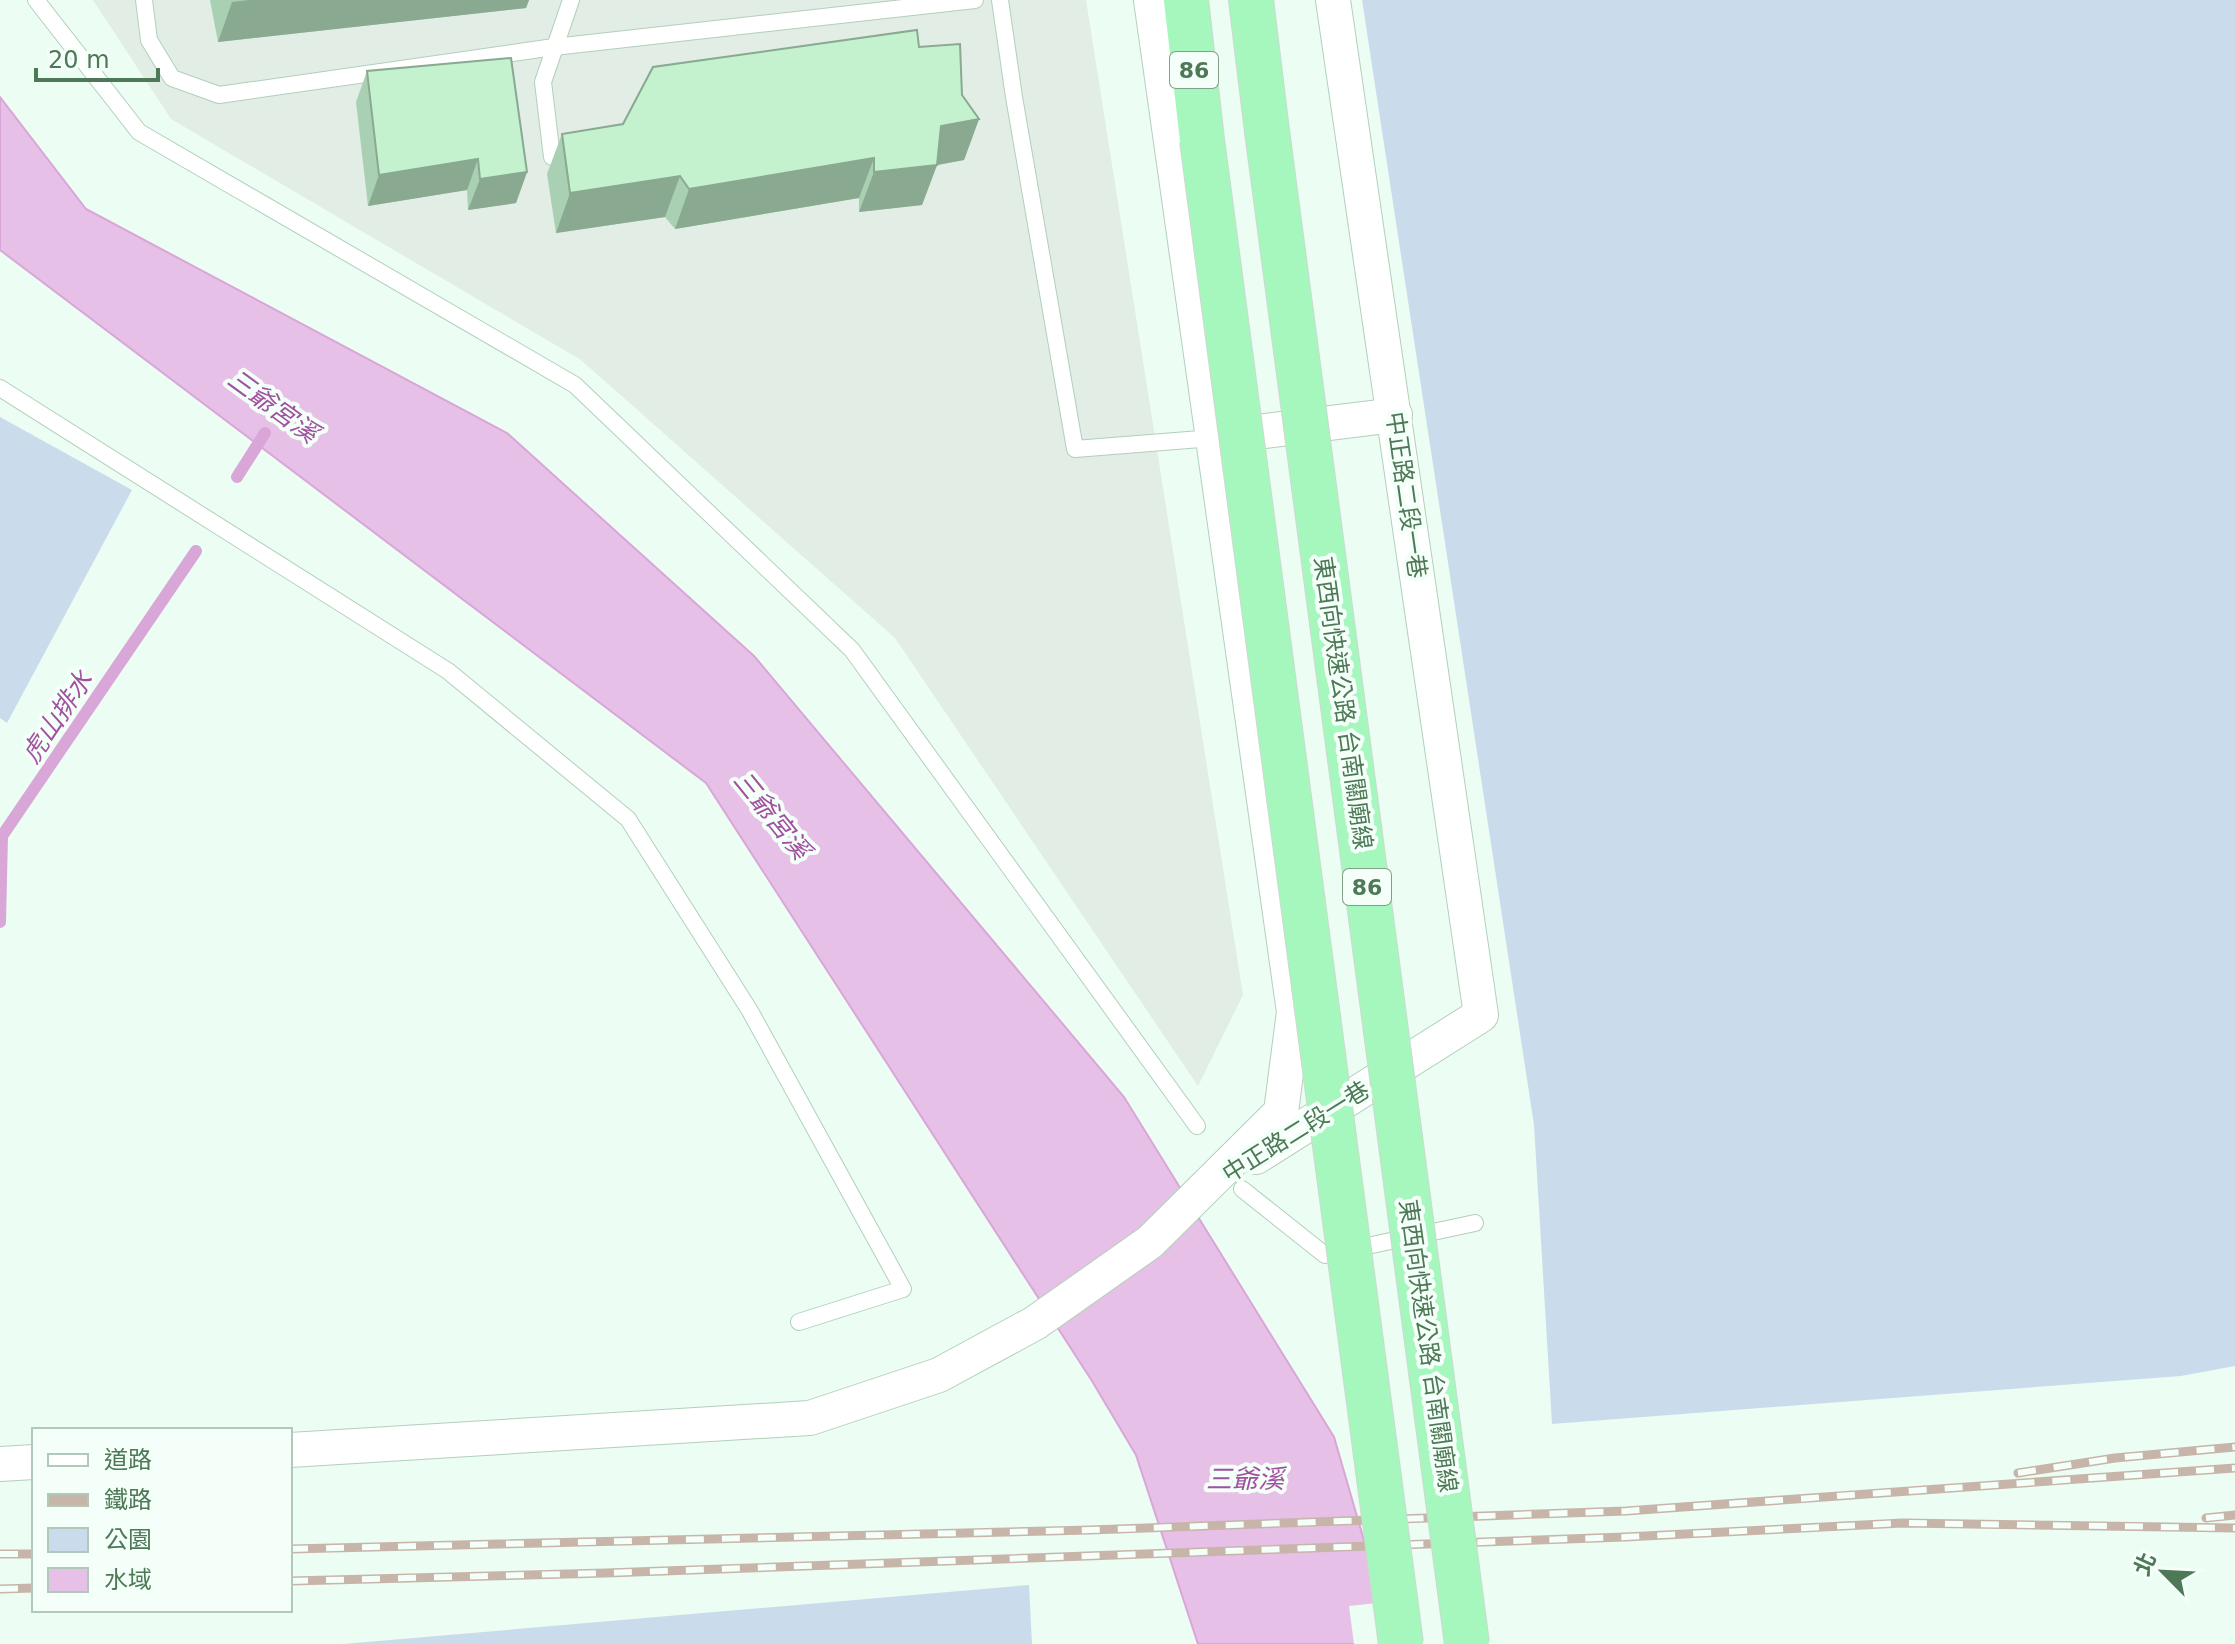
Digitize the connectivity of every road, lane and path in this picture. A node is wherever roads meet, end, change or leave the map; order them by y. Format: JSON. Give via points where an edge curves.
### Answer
{"nodes":[{"id":1,"x":36,"y":0,"type":"edge"},
{"id":2,"x":144,"y":0,"type":"edge"},
{"id":3,"x":571,"y":0,"type":"edge"},
{"id":4,"x":975,"y":0,"type":"edge"},
{"id":5,"x":1000,"y":0,"type":"edge"},
{"id":6,"x":1151,"y":0,"type":"edge"},
{"id":7,"x":1186,"y":0,"type":"edge"},
{"id":8,"x":1251,"y":0,"type":"edge"},
{"id":9,"x":1333,"y":0,"type":"edge"},
{"id":10,"x":554,"y":47,"type":"junction"},
{"id":11,"x":552,"y":157,"type":"dead end"},
{"id":12,"x":0,"y":388,"type":"edge"},
{"id":13,"x":1395,"y":415,"type":"junction"},
{"id":14,"x":1213,"y":438,"type":"junction"},
{"id":15,"x":1197,"y":1126,"type":"dead end"},
{"id":16,"x":1242,"y":1189,"type":"dead end"},
{"id":17,"x":1205,"y":1190,"type":"junction"},
{"id":18,"x":1475,"y":1223,"type":"dead end"},
{"id":19,"x":799,"y":1322,"type":"dead end"},
{"id":20,"x":292,"y":1450,"type":"edge"},
{"id":21,"x":32,"y":1462,"type":"edge"},
{"id":22,"x":0,"y":1464,"type":"edge"},
{"id":23,"x":1401,"y":1644,"type":"edge"},
{"id":24,"x":1467,"y":1644,"type":"edge"}],
"edges":[{"from":1,"to":15,"type":"lane","via":[[139,132],[575,385],[852,650]]},
{"from":2,"to":10,"type":"lane","via":[[149,40],[172,78],[219,95]]},
{"from":3,"to":10,"type":"lane"},
{"from":4,"to":10,"type":"lane"},
{"from":5,"to":14,"type":"lane","via":[[1075,449]]},
{"from":6,"to":14,"type":"street","name":"中正路二段一巷"},
{"from":7,"to":23,"type":"highway","number":"86","bridge":true},
{"from":8,"to":24,"type":"highway","name":"東西向快速公路 台南關廟線","number":"86","bridge":true},
{"from":9,"to":13,"type":"street","name":"中正路二段一巷"},
{"from":10,"to":11,"type":"lane","via":[[543,82]]},
{"from":12,"to":19,"type":"lane","via":[[448,671],[628,819],[750,1011],[903,1289]]},
{"from":13,"to":14,"type":"street"},
{"from":13,"to":17,"type":"street","name":"中正路二段一巷","via":[[1481,1015]]},
{"from":14,"to":17,"type":"street","name":"中正路二段一巷","via":[[1294,1012],[1281,1112]]},
{"from":16,"to":18,"type":"lane","via":[[1325,1255]]},
{"from":17,"to":20,"type":"street","via":[[1150,1242],[1035,1323],[939,1375],[810,1418]]},
{"from":21,"to":22,"type":"street"}]}
